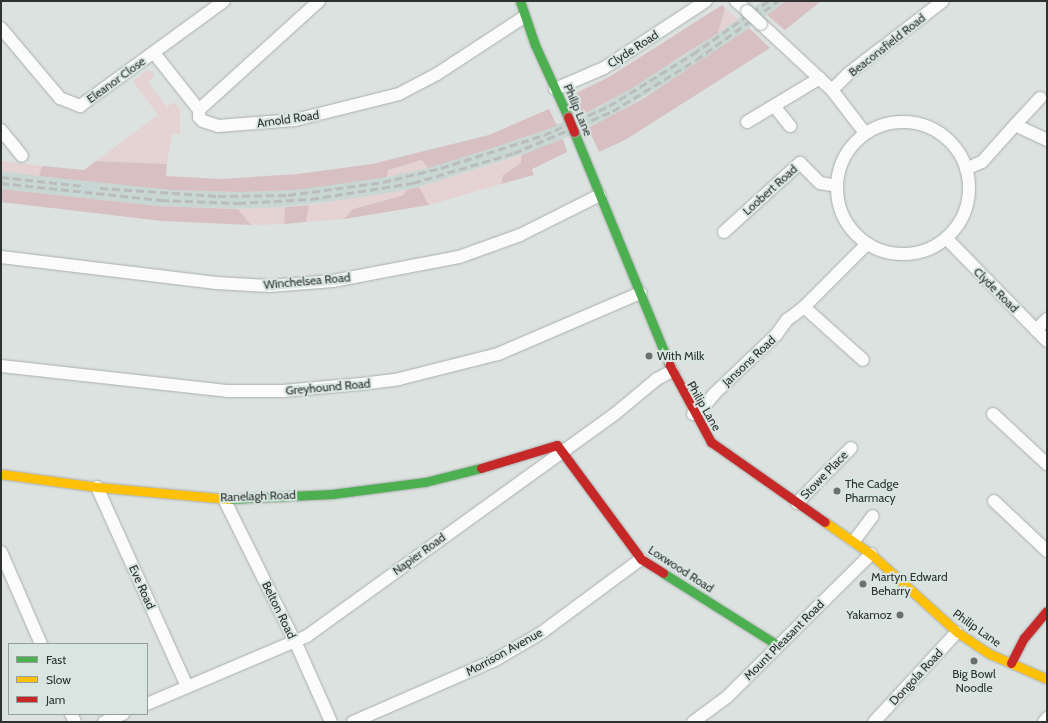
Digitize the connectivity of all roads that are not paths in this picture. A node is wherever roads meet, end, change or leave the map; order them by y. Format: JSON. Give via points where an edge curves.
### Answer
{"nodes":[{"id":1,"x":224,"y":1,"type":"edge"},
{"id":2,"x":319,"y":1,"type":"edge"},
{"id":3,"x":520,"y":1,"type":"edge"},
{"id":4,"x":706,"y":1,"type":"edge"},
{"id":5,"x":736,"y":1,"type":"edge"},
{"id":6,"x":943,"y":1,"type":"edge"},
{"id":7,"x":524,"y":17,"type":"junction"},
{"id":8,"x":1,"y":28,"type":"edge"},
{"id":9,"x":154,"y":53,"type":"junction"},
{"id":10,"x":820,"y":78,"type":"junction"},
{"id":11,"x":555,"y":89,"type":"junction"},
{"id":12,"x":832,"y":90,"type":"junction"},
{"id":13,"x":1040,"y":98,"type":"dead end"},
{"id":14,"x":774,"y":106,"type":"junction"},
{"id":15,"x":199,"y":110,"type":"junction"},
{"id":16,"x":747,"y":122,"type":"dead end"},
{"id":17,"x":1015,"y":125,"type":"junction"},
{"id":18,"x":790,"y":126,"type":"dead end"},
{"id":19,"x":1,"y":130,"type":"edge"},
{"id":20,"x":865,"y":133,"type":"junction"},
{"id":21,"x":1047,"y":140,"type":"edge"},
{"id":22,"x":22,"y":156,"type":"dead end"},
{"id":23,"x":966,"y":169,"type":"junction"},
{"id":24,"x":837,"y":186,"type":"junction"},
{"id":25,"x":600,"y":195,"type":"junction"},
{"id":26,"x":724,"y":232,"type":"dead end"},
{"id":27,"x":946,"y":238,"type":"junction"},
{"id":28,"x":867,"y":244,"type":"junction"},
{"id":29,"x":1,"y":257,"type":"edge"},
{"id":30,"x":640,"y":293,"type":"junction"},
{"id":31,"x":804,"y":307,"type":"junction"},
{"id":32,"x":1047,"y":319,"type":"edge"},
{"id":33,"x":1036,"y":330,"type":"junction"},
{"id":34,"x":1047,"y":341,"type":"edge"},
{"id":35,"x":863,"y":360,"type":"dead end"},
{"id":36,"x":1,"y":366,"type":"edge"},
{"id":37,"x":672,"y":371,"type":"junction"},
{"id":38,"x":693,"y":414,"type":"junction"},
{"id":39,"x":993,"y":414,"type":"dead end"},
{"id":40,"x":851,"y":448,"type":"dead end"},
{"id":41,"x":563,"y":451,"type":"junction"},
{"id":42,"x":512,"y":461,"type":"junction"},
{"id":43,"x":1047,"y":464,"type":"edge"},
{"id":44,"x":1,"y":474,"type":"edge"},
{"id":45,"x":524,"y":480,"type":"junction"},
{"id":46,"x":97,"y":487,"type":"junction"},
{"id":47,"x":224,"y":499,"type":"junction"},
{"id":48,"x":994,"y":501,"type":"dead end"},
{"id":49,"x":797,"y":503,"type":"junction"},
{"id":50,"x":874,"y":516,"type":"dead end"},
{"id":51,"x":854,"y":541,"type":"junction"},
{"id":52,"x":1047,"y":551,"type":"edge"},
{"id":53,"x":1,"y":552,"type":"edge"},
{"id":54,"x":871,"y":554,"type":"junction"},
{"id":55,"x":642,"y":559,"type":"junction"},
{"id":56,"x":1047,"y":611,"type":"edge"},
{"id":57,"x":957,"y":632,"type":"junction"},
{"id":58,"x":295,"y":642,"type":"junction"},
{"id":59,"x":41,"y":643,"type":"edge"},
{"id":60,"x":779,"y":646,"type":"junction"},
{"id":61,"x":1011,"y":663,"type":"junction"},
{"id":62,"x":1047,"y":679,"type":"edge"},
{"id":63,"x":187,"y":686,"type":"junction"},
{"id":64,"x":148,"y":704,"type":"edge"},
{"id":65,"x":121,"y":715,"type":"edge"},
{"id":66,"x":1047,"y":718,"type":"edge"},
{"id":67,"x":104,"y":722,"type":"edge"},
{"id":68,"x":331,"y":722,"type":"edge"},
{"id":69,"x":353,"y":722,"type":"edge"},
{"id":70,"x":693,"y":722,"type":"edge"},
{"id":71,"x":874,"y":722,"type":"edge"},
{"id":72,"x":1044,"y":722,"type":"edge"}],
"edges":[{"from":1,"to":9,"type":"street","name":"Eleanor Close"},
{"from":2,"to":15,"type":"street"},
{"from":3,"to":7,"type":"street","name":"Philip Lane"},
{"from":4,"to":11,"type":"street","name":"Clyde Road","via":[[604,68]]},
{"from":5,"to":10,"type":"street","bridge":true},
{"from":6,"to":12,"type":"street","name":"Beaconsfield Road","via":[[849,73]]},
{"from":7,"to":11,"type":"street","name":"Philip Lane"},
{"from":7,"to":15,"type":"street","name":"Arnold Road","via":[[437,74],[399,94],[348,109],[261,124],[208,125],[199,117]]},
{"from":8,"to":9,"type":"street","name":"Eleanor Close","via":[[60,98],[80,106]]},
{"from":9,"to":15,"type":"street","name":"Arnold Road"},
{"from":10,"to":12,"type":"street"},
{"from":10,"to":14,"type":"street"},
{"from":11,"to":25,"type":"street","name":"Philip Lane","bridge":true},
{"from":12,"to":20,"type":"street"},
{"from":13,"to":17,"type":"street"},
{"from":14,"to":16,"type":"street"},
{"from":14,"to":18,"type":"street"},
{"from":17,"to":21,"type":"street"},
{"from":17,"to":23,"type":"street","via":[[982,162]]},
{"from":19,"to":22,"type":"street"},
{"from":20,"to":23,"type":"street","via":[[891,123],[911,122],[925,125],[937,131],[953,145]]},
{"from":20,"to":24,"type":"street","via":[[843,159]]},
{"from":23,"to":27,"type":"street","via":[[969,190],[967,203],[959,222]]},
{"from":24,"to":26,"type":"street","name":"Loobert Road","via":[[820,183],[800,163]]},
{"from":24,"to":28,"type":"street","via":[[838,200],[845,220],[852,231]]},
{"from":25,"to":29,"type":"street","name":"Winchelsea Road","via":[[520,235],[459,257],[333,281],[269,286],[216,283]]},
{"from":25,"to":30,"type":"street","name":"Philip Lane"},
{"from":27,"to":28,"type":"street","via":[[928,249],[908,254],[887,252]]},
{"from":27,"to":33,"type":"street","name":"Clyde Road"},
{"from":28,"to":31,"type":"street","name":"Jansons Road"},
{"from":30,"to":36,"type":"street","name":"Greyhound Road","via":[[498,354],[399,379],[361,384],[283,391],[227,391]]},
{"from":30,"to":37,"type":"street","name":"Philip Lane"},
{"from":31,"to":35,"type":"street"},
{"from":31,"to":38,"type":"street","name":"Jansons Road","via":[[787,320],[776,336]]},
{"from":32,"to":33,"type":"street"},
{"from":33,"to":34,"type":"street","name":"Clyde Road"},
{"from":37,"to":38,"type":"street","name":"Philip Lane"},
{"from":37,"to":41,"type":"street","name":"Napier Road","via":[[657,379]]},
{"from":38,"to":49,"type":"street","name":"Philip Lane","via":[[711,442],[725,454]]},
{"from":39,"to":43,"type":"street"},
{"from":40,"to":49,"type":"street","name":"Stowe Place"},
{"from":41,"to":42,"type":"street","name":"Ranelagh Road","via":[[557,445]]},
{"from":41,"to":45,"type":"street","name":"Napier Road"},
{"from":41,"to":55,"type":"street","name":"Loxwood Road"},
{"from":42,"to":45,"type":"street"},
{"from":42,"to":47,"type":"street","name":"Ranelagh Road","via":[[395,488]]},
{"from":44,"to":46,"type":"street","name":"Ranelagh Road"},
{"from":45,"to":58,"type":"street","name":"Napier Road","via":[[307,636]]},
{"from":46,"to":47,"type":"street","name":"Ranelagh Road"},
{"from":46,"to":63,"type":"street","name":"Eve Road"},
{"from":47,"to":58,"type":"street","name":"Belton Road"},
{"from":48,"to":52,"type":"street"},
{"from":49,"to":51,"type":"street","name":"Philip Lane"},
{"from":50,"to":51,"type":"street"},
{"from":51,"to":54,"type":"street","name":"Philip Lane"},
{"from":53,"to":59,"type":"street"},
{"from":54,"to":57,"type":"street","name":"Philip Lane"},
{"from":54,"to":60,"type":"street","name":"Mount Pleasant Road"},
{"from":55,"to":60,"type":"street","name":"Loxwood Road"},
{"from":55,"to":69,"type":"street","name":"Morrison Avenue","via":[[540,633],[495,660]]},
{"from":56,"to":61,"type":"street","via":[[1024,638]]},
{"from":57,"to":61,"type":"street","name":"Philip Lane","via":[[990,654]]},
{"from":57,"to":71,"type":"street","name":"Dongola Road"},
{"from":58,"to":63,"type":"street","name":"Napier Road"},
{"from":58,"to":68,"type":"street","name":"Belton Road"},
{"from":60,"to":70,"type":"street","name":"Mount Pleasant Road","via":[[727,697]]},
{"from":61,"to":62,"type":"street","name":"Philip Lane"},
{"from":63,"to":64,"type":"street","name":"Napier Road"},
{"from":65,"to":67,"type":"street"},
{"from":66,"to":72,"type":"street"}]}
